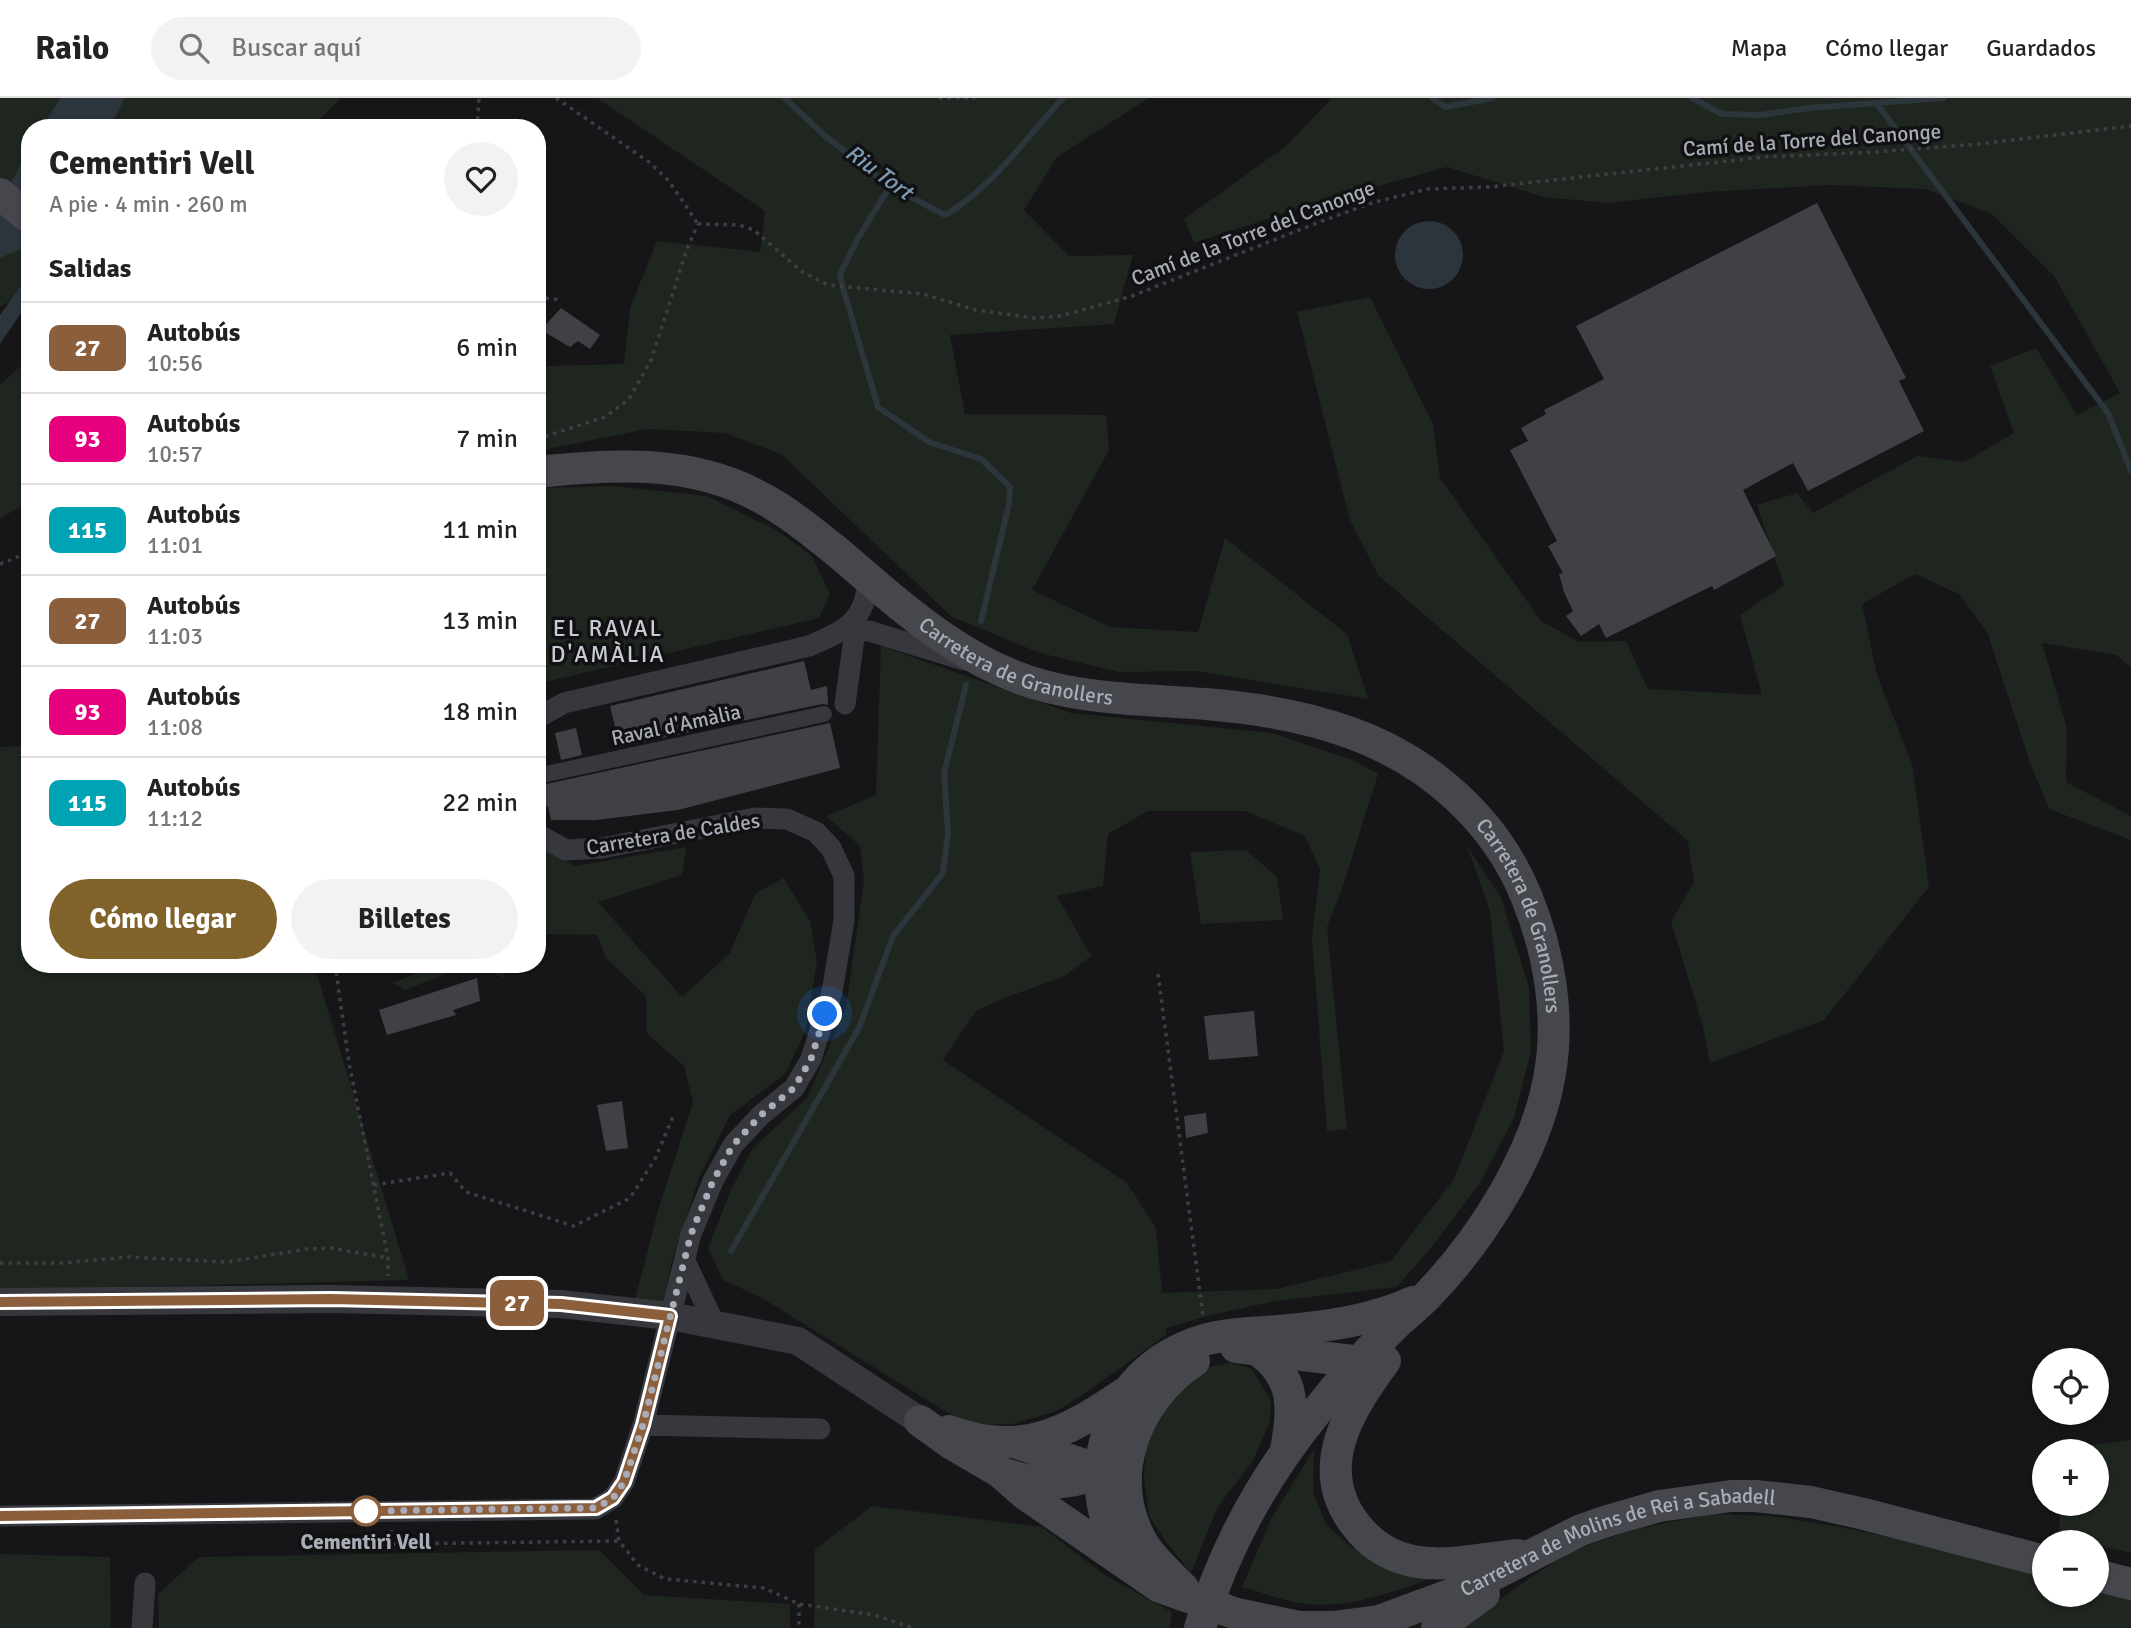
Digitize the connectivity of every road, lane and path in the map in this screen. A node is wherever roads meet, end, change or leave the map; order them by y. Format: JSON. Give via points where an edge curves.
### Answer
{"nodes":[{"id":1,"x":479,"y":98,"type":"edge"},
{"id":2,"x":556,"y":98,"type":"edge"},
{"id":3,"x":939,"y":98,"type":"edge"},
{"id":4,"x":975,"y":98,"type":"edge"},
{"id":5,"x":478,"y":119,"type":"edge"},
{"id":6,"x":2131,"y":126,"type":"edge"},
{"id":7,"x":0,"y":194,"type":"edge"},
{"id":8,"x":21,"y":211,"type":"edge"},
{"id":9,"x":698,"y":224,"type":"junction"},
{"id":10,"x":546,"y":298,"type":"edge"},
{"id":11,"x":562,"y":300,"type":"dead end"},
{"id":12,"x":546,"y":436,"type":"edge"},
{"id":13,"x":546,"y":471,"type":"edge"},
{"id":14,"x":21,"y":555,"type":"edge"},
{"id":15,"x":0,"y":565,"type":"edge"},
{"id":16,"x":868,"y":579,"type":"junction"},
{"id":17,"x":850,"y":631,"type":"junction"},
{"id":18,"x":989,"y":666,"type":"junction"},
{"id":19,"x":845,"y":704,"type":"dead end"},
{"id":20,"x":546,"y":713,"type":"edge"},
{"id":21,"x":824,"y":715,"type":"dead end"},
{"id":22,"x":546,"y":774,"type":"edge"},
{"id":23,"x":546,"y":839,"type":"edge"},
{"id":24,"x":336,"y":973,"type":"edge"},
{"id":25,"x":1158,"y":974,"type":"dead end"},
{"id":26,"x":674,"y":1114,"type":"dead end"},
{"id":27,"x":374,"y":1185,"type":"junction"},
{"id":28,"x":685,"y":1261,"type":"junction"},
{"id":29,"x":0,"y":1264,"type":"edge"},
{"id":30,"x":1427,"y":1296,"type":"junction"},
{"id":31,"x":0,"y":1302,"type":"edge"},
{"id":32,"x":670,"y":1316,"type":"junction"},
{"id":33,"x":715,"y":1325,"type":"junction"},
{"id":34,"x":1206,"y":1339,"type":"junction"},
{"id":35,"x":1258,"y":1350,"type":"junction"},
{"id":36,"x":1362,"y":1362,"type":"junction"},
{"id":37,"x":1162,"y":1387,"type":"junction"},
{"id":38,"x":1126,"y":1392,"type":"junction"},
{"id":39,"x":920,"y":1420,"type":"junction"},
{"id":40,"x":643,"y":1425,"type":"junction"},
{"id":41,"x":820,"y":1429,"type":"dead end"},
{"id":42,"x":1017,"y":1443,"type":"junction"},
{"id":43,"x":1286,"y":1451,"type":"junction"},
{"id":44,"x":1100,"y":1470,"type":"junction"},
{"id":45,"x":1000,"y":1472,"type":"junction"},
{"id":46,"x":0,"y":1516,"type":"edge"},
{"id":47,"x":390,"y":1544,"type":"dead end"},
{"id":48,"x":1533,"y":1555,"type":"junction"},
{"id":49,"x":1136,"y":1556,"type":"junction"},
{"id":50,"x":2032,"y":1558,"type":"edge"},
{"id":51,"x":2109,"y":1578,"type":"edge"},
{"id":52,"x":145,"y":1583,"type":"dead end"},
{"id":53,"x":2131,"y":1584,"type":"edge"},
{"id":54,"x":1203,"y":1603,"type":"edge"},
{"id":55,"x":799,"y":1604,"type":"junction"},
{"id":56,"x":142,"y":1628,"type":"edge"},
{"id":57,"x":799,"y":1628,"type":"edge"},
{"id":58,"x":913,"y":1628,"type":"edge"},
{"id":59,"x":1334,"y":1628,"type":"edge"},
{"id":60,"x":1437,"y":1628,"type":"edge"}],
"edges":[{"from":1,"to":5,"type":"path"},
{"from":2,"to":9,"type":"path","via":[[649,162],[669,181]]},
{"from":3,"to":4,"type":"path"},
{"from":6,"to":9,"type":"path","name":"Camí de la Torre del Canonge","via":[[1978,144],[1765,157],[1428,190],[1332,217],[1132,296],[1061,316],[1034,318],[976,310],[911,292],[828,285],[801,271],[754,230]]},
{"from":7,"to":8,"type":"main road"},
{"from":9,"to":12,"type":"path","via":[[651,360],[629,399],[605,417]]},
{"from":10,"to":11,"type":"path"},
{"from":13,"to":16,"type":"main road","via":[[646,466],[710,477],[775,506]]},
{"from":14,"to":15,"type":"path"},
{"from":16,"to":17,"type":"street","via":[[867,594]]},
{"from":16,"to":18,"type":"main road","name":"Carretera de Granollers","via":[[934,632]]},
{"from":17,"to":18,"type":"street","via":[[869,631]]},
{"from":17,"to":19,"type":"street"},
{"from":17,"to":20,"type":"street","via":[[808,646],[564,703]]},
{"from":18,"to":30,"type":"main road","name":"Carretera de Granollers","via":[[1074,693],[1243,708],[1351,733],[1419,766],[1469,808],[1492,835],[1522,886],[1542,940],[1551,991],[1550,1072],[1530,1140],[1506,1188],[1484,1225]]},
{"from":21,"to":22,"type":"street","name":"Raval d'Amàlia"},
{"from":23,"to":28,"type":"street","name":"Carretera de Caldes","via":[[566,850],[602,848],[755,818],[787,819],[816,832],[831,848],[844,876],[844,920],[834,980],[811,1059],[794,1088],[733,1145],[691,1234]]},
{"from":24,"to":27,"type":"path"},
{"from":25,"to":34,"type":"path"},
{"from":26,"to":27,"type":"path","via":[[655,1159],[631,1198],[574,1226],[466,1192],[450,1172]]},
{"from":27,"to":29,"type":"path","via":[[388,1258],[331,1248],[227,1262],[129,1258]]},
{"from":28,"to":32,"type":"street","name":"Carretera de Caldes"},
{"from":28,"to":33,"type":"street"},
{"from":30,"to":34,"type":"main road","via":[[1356,1320]]},
{"from":30,"to":36,"type":"main road","name":"Carretera de Granollers"},
{"from":30,"to":48,"type":"main road","via":[[1344,1425],[1336,1472],[1347,1514],[1377,1546],[1411,1561]]},
{"from":31,"to":32,"type":"street","via":[[331,1299],[548,1303]]},
{"from":32,"to":33,"type":"street"},
{"from":32,"to":40,"type":"street","name":"Carretera de Caldes"},
{"from":33,"to":39,"type":"street","via":[[798,1341]]},
{"from":34,"to":38,"type":"main road","via":[[1148,1369]]},
{"from":35,"to":36,"type":"main road"},
{"from":35,"to":37,"type":"main road","via":[[1239,1347],[1211,1352]]},
{"from":35,"to":43,"type":"main road","via":[[1277,1367],[1291,1395]]},
{"from":36,"to":43,"type":"main road","name":"Carretera de Granollers"},
{"from":37,"to":44,"type":"main road","via":[[1127,1422],[1113,1457]]},
{"from":37,"to":49,"type":"main road","via":[[1134,1431],[1127,1457],[1126,1498]]},
{"from":38,"to":42,"type":"main road","via":[[1073,1425],[1044,1438]]},
{"from":38,"to":44,"type":"main road","via":[[1107,1435]]},
{"from":39,"to":42,"type":"main road","via":[[956,1434]]},
{"from":39,"to":45,"type":"main road"},
{"from":40,"to":41,"type":"street"},
{"from":40,"to":46,"type":"street","name":"Carretera de Caldes","via":[[624,1482],[613,1498],[596,1508]]},
{"from":42,"to":44,"type":"main road"},
{"from":43,"to":54,"type":"main road","name":"Carretera de Granollers","via":[[1249,1510]]},
{"from":44,"to":45,"type":"main road","via":[[1047,1484]]},
{"from":44,"to":49,"type":"main road","via":[[1113,1489]]},
{"from":45,"to":49,"type":"main road","via":[[1025,1494]]},
{"from":47,"to":55,"type":"path","via":[[619,1541],[638,1565],[665,1579],[764,1588]]},
{"from":48,"to":50,"type":"main road","name":"Carretera de Molins de Rei a Sabadell","via":[[1581,1530],[1631,1513],[1706,1499],[1755,1496],[1811,1502]]},
{"from":48,"to":59,"type":"main road","name":"Carretera de Molins de Rei a Sabadell","via":[[1464,1590],[1397,1616]]},
{"from":48,"to":60,"type":"main road"},
{"from":49,"to":54,"type":"main road"},
{"from":51,"to":53,"type":"main road"},
{"from":52,"to":56,"type":"street"},
{"from":54,"to":59,"type":"main road","name":"Carretera de Molins de Rei a Sabadell","via":[[1271,1622]]},
{"from":55,"to":57,"type":"path"},
{"from":55,"to":58,"type":"path","via":[[875,1615]]}]}
